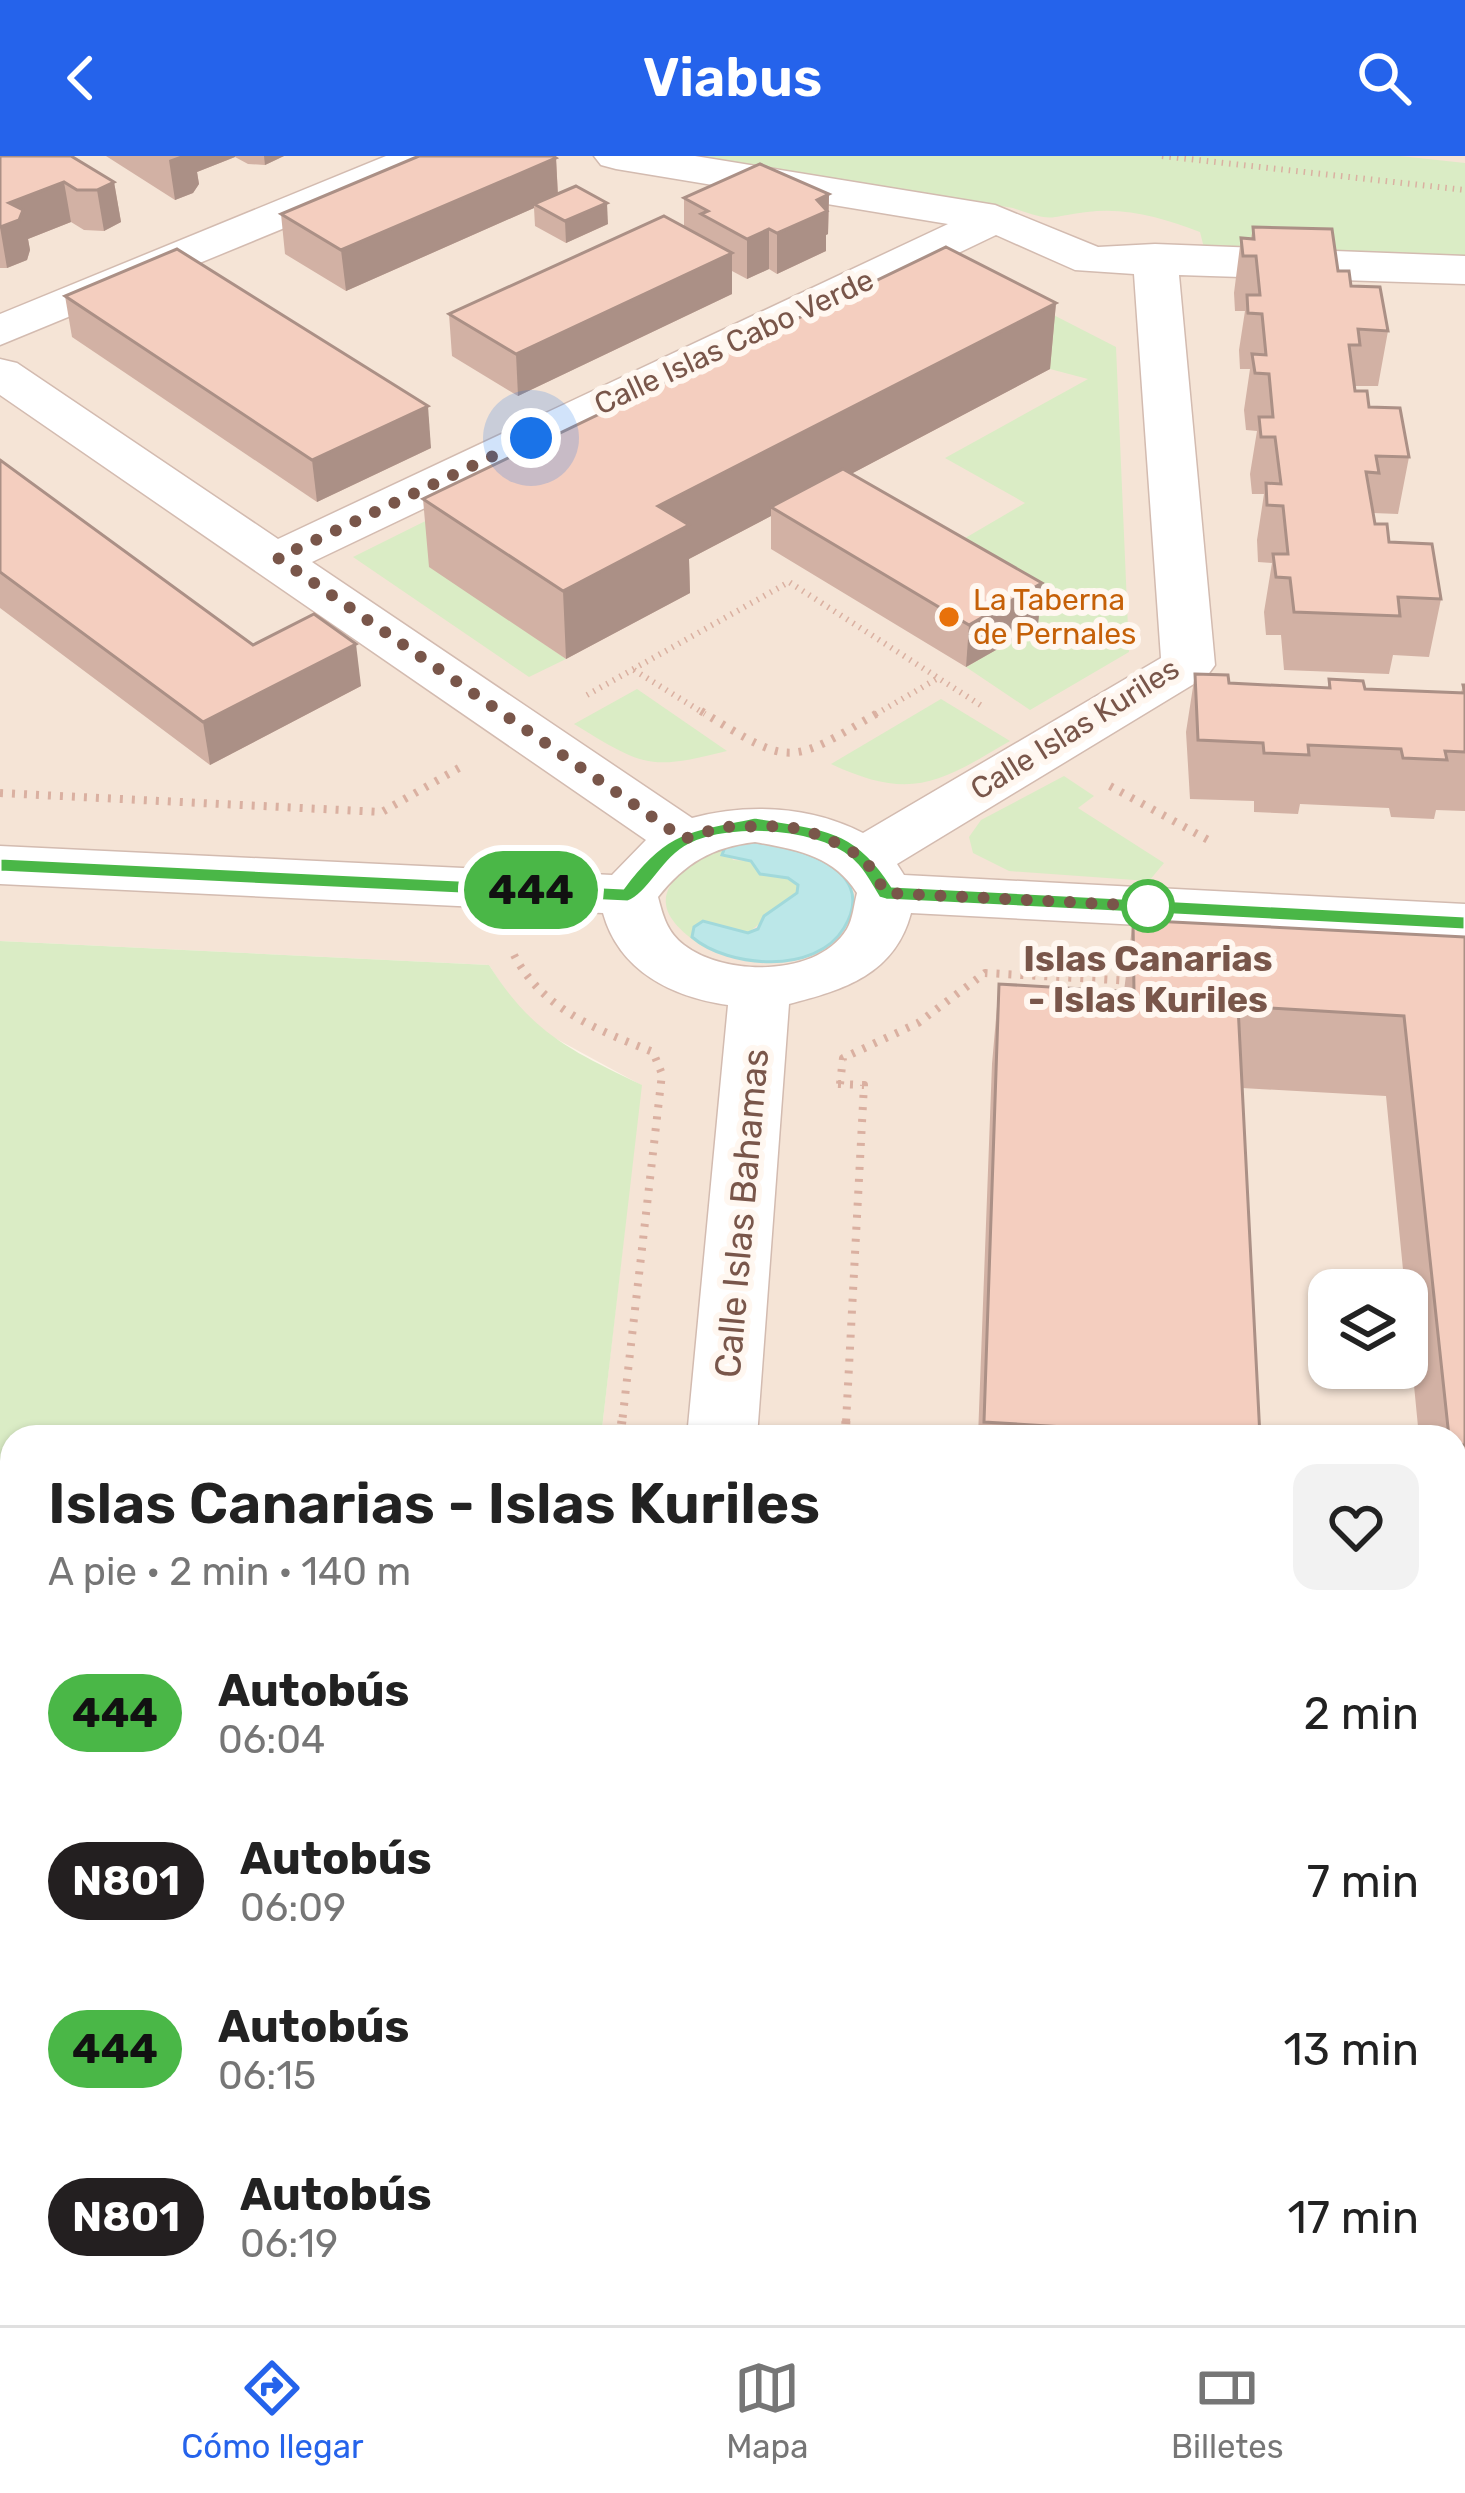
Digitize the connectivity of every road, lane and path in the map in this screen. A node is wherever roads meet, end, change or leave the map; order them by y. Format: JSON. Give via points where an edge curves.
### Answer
{"nodes":[{"id":1,"x":423,"y":156,"type":"edge"},
{"id":2,"x":616,"y":156,"type":"edge"},
{"id":3,"x":1162,"y":156,"type":"edge"},
{"id":4,"x":1465,"y":190,"type":"edge"},
{"id":5,"x":994,"y":218,"type":"junction"},
{"id":6,"x":1155,"y":258,"type":"junction"},
{"id":7,"x":1465,"y":270,"type":"edge"},
{"id":8,"x":0,"y":331,"type":"edge"},
{"id":9,"x":0,"y":373,"type":"edge"},
{"id":10,"x":278,"y":558,"type":"junction"},
{"id":11,"x":633,"y":669,"type":"junction"},
{"id":12,"x":940,"y":677,"type":"junction"},
{"id":13,"x":523,"y":730,"type":"junction"},
{"id":14,"x":1045,"y":750,"type":"junction"},
{"id":15,"x":0,"y":793,"type":"edge"},
{"id":16,"x":684,"y":839,"type":"junction"},
{"id":17,"x":1215,"y":844,"type":"dead end"},
{"id":18,"x":0,"y":865,"type":"edge"},
{"id":19,"x":875,"y":875,"type":"junction"},
{"id":20,"x":628,"y":895,"type":"junction"},
{"id":21,"x":1465,"y":923,"type":"edge"},
{"id":22,"x":512,"y":951,"type":"dead end"},
{"id":23,"x":1148,"y":982,"type":"edge"},
{"id":24,"x":760,"y":989,"type":"junction"},
{"id":25,"x":840,"y":1084,"type":"dead end"},
{"id":26,"x":621,"y":1425,"type":"edge"},
{"id":27,"x":723,"y":1425,"type":"edge"}],
"edges":[{"from":1,"to":8,"type":"street"},
{"from":2,"to":5,"type":"street"},
{"from":3,"to":4,"type":"path"},
{"from":5,"to":6,"type":"street","via":[[1091,260]]},
{"from":5,"to":10,"type":"street","name":"Calle Islas Cabo Verde"},
{"from":6,"to":7,"type":"street"},
{"from":6,"to":14,"type":"street","name":"Calle Islas Kuriles","via":[[1188,665]]},
{"from":9,"to":10,"type":"street"},
{"from":10,"to":13,"type":"street"},
{"from":11,"to":12,"type":"path","via":[[765,751],[806,754]]},
{"from":11,"to":12,"type":"path","via":[[790,582]]},
{"from":11,"to":13,"type":"path"},
{"from":12,"to":14,"type":"path"},
{"from":13,"to":15,"type":"path","via":[[382,812]]},
{"from":13,"to":16,"type":"street"},
{"from":14,"to":17,"type":"path"},
{"from":14,"to":19,"type":"street","name":"Calle Islas Kuriles"},
{"from":16,"to":19,"type":"street","via":[[721,827],[786,826],[823,836]]},
{"from":16,"to":20,"type":"street","via":[[653,861]]},
{"from":18,"to":20,"type":"street"},
{"from":19,"to":21,"type":"street"},
{"from":19,"to":24,"type":"street","via":[[877,931],[866,947],[833,971]]},
{"from":20,"to":24,"type":"street","via":[[641,936],[658,956],[691,975]]},
{"from":22,"to":26,"type":"path","via":[[538,991],[592,1027],[653,1052],[662,1073]]},
{"from":23,"to":25,"type":"path","via":[[986,973],[890,1042],[843,1058]]},
{"from":24,"to":27,"type":"street","name":"Calle Islas Bahamas"}]}
